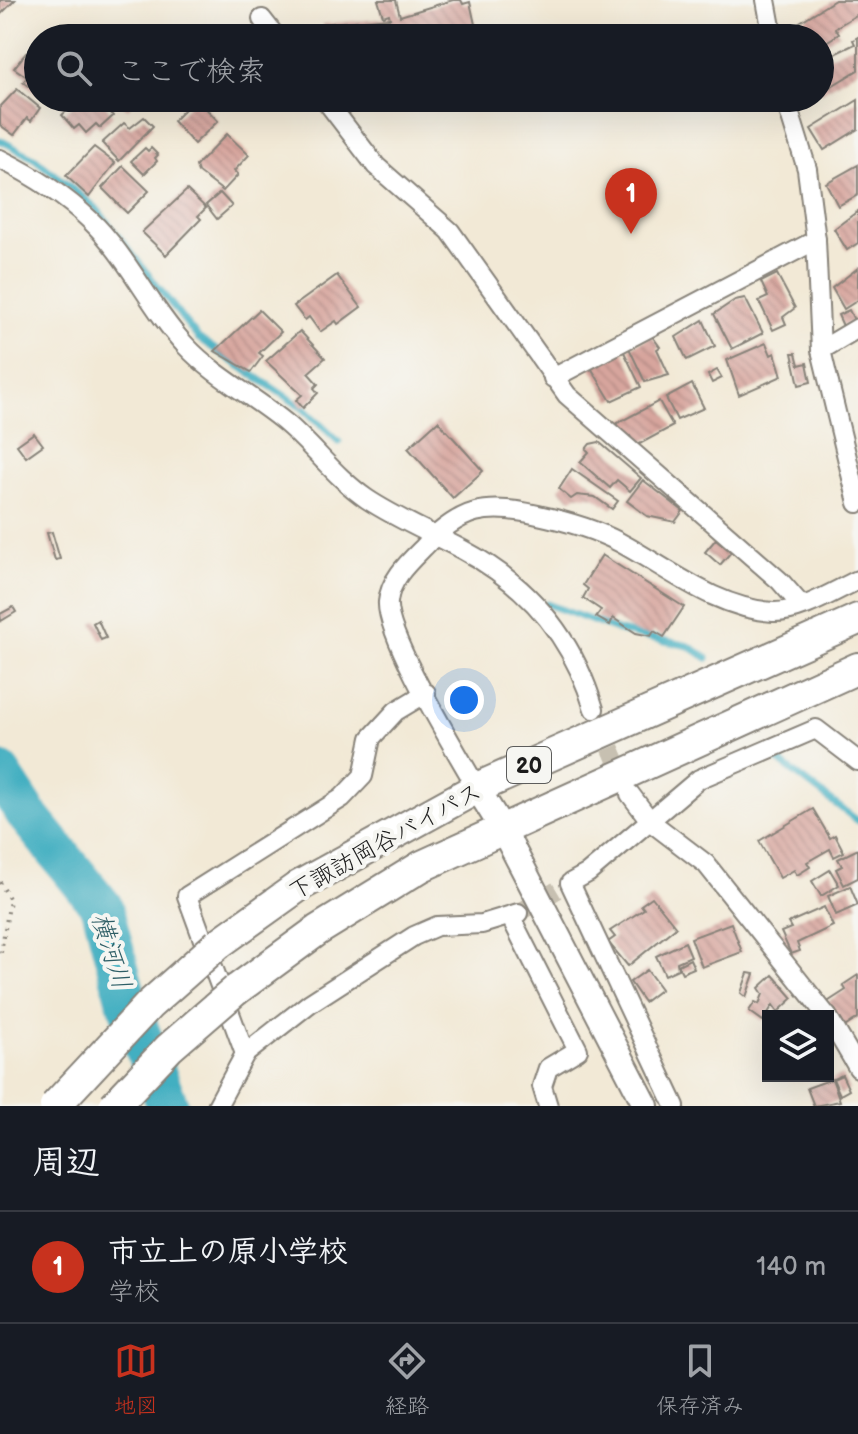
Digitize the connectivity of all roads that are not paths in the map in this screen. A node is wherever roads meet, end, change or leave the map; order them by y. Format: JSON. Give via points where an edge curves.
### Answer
{"nodes":[{"id":1,"x":766,"y":0,"type":"edge"},
{"id":2,"x":262,"y":19,"type":"dead end"},
{"id":3,"x":266,"y":24,"type":"edge"},
{"id":4,"x":770,"y":24,"type":"edge"},
{"id":5,"x":335,"y":112,"type":"edge"},
{"id":6,"x":789,"y":112,"type":"edge"},
{"id":7,"x":0,"y":159,"type":"edge"},
{"id":8,"x":816,"y":240,"type":"junction"},
{"id":9,"x":858,"y":328,"type":"edge"},
{"id":10,"x":821,"y":350,"type":"junction"},
{"id":11,"x":553,"y":378,"type":"junction"},
{"id":12,"x":858,"y":503,"type":"edge"},
{"id":13,"x":434,"y":536,"type":"junction"},
{"id":14,"x":858,"y":580,"type":"edge"},
{"id":15,"x":801,"y":605,"type":"junction"},
{"id":16,"x":858,"y":619,"type":"edge"},
{"id":17,"x":858,"y":668,"type":"edge"},
{"id":18,"x":426,"y":693,"type":"junction"},
{"id":19,"x":594,"y":709,"type":"tunnel mouth"},
{"id":20,"x":858,"y":761,"type":"edge"},
{"id":21,"x":477,"y":788,"type":"junction"},
{"id":22,"x":630,"y":794,"type":"tunnel mouth"},
{"id":23,"x":651,"y":822,"type":"junction"},
{"id":24,"x":502,"y":828,"type":"junction"},
{"id":25,"x":823,"y":1010,"type":"edge"},
{"id":26,"x":834,"y":1026,"type":"edge"},
{"id":27,"x":245,"y":1054,"type":"junction"},
{"id":28,"x":858,"y":1068,"type":"edge"},
{"id":29,"x":55,"y":1106,"type":"edge"},
{"id":30,"x":114,"y":1106,"type":"edge"},
{"id":31,"x":217,"y":1106,"type":"edge"},
{"id":32,"x":548,"y":1106,"type":"edge"},
{"id":33,"x":646,"y":1106,"type":"edge"},
{"id":34,"x":675,"y":1106,"type":"edge"}],
"edges":[{"from":1,"to":4,"type":"street"},
{"from":2,"to":3,"type":"street"},
{"from":5,"to":11,"type":"street","via":[[376,166],[450,231]]},
{"from":6,"to":8,"type":"street","via":[[807,169]]},
{"from":7,"to":13,"type":"street","via":[[34,176],[92,221],[186,347],[287,424],[369,501]]},
{"from":8,"to":10,"type":"street"},
{"from":8,"to":11,"type":"street"},
{"from":9,"to":10,"type":"street"},
{"from":10,"to":12,"type":"street"},
{"from":11,"to":15,"type":"street"},
{"from":13,"to":15,"type":"street","via":[[456,517],[507,508],[566,521],[616,541],[719,600],[774,612]]},
{"from":13,"to":18,"type":"street","via":[[399,573],[388,603],[398,638]]},
{"from":13,"to":19,"type":"street","via":[[513,581],[539,604],[585,678]]},
{"from":14,"to":15,"type":"street"},
{"from":16,"to":21,"type":"highway","name":"下諏訪岡谷バイパス","number":"20"},
{"from":17,"to":24,"type":"highway","name":"下諏訪岡谷バイパス","number":"20"},
{"from":18,"to":21,"type":"street"},
{"from":18,"to":27,"type":"street","via":[[396,711],[371,738],[363,776],[342,798],[187,896]]},
{"from":20,"to":23,"type":"street","via":[[816,729],[699,779]]},
{"from":21,"to":24,"type":"street"},
{"from":21,"to":29,"type":"highway","name":"下諏訪岡谷バイパス","number":"20","bridge":true,"via":[[299,886],[218,944],[149,1005]]},
{"from":22,"to":23,"type":"street"},
{"from":23,"to":25,"type":"street","via":[[706,864]]},
{"from":23,"to":34,"type":"street","via":[[565,886]]},
{"from":24,"to":30,"type":"highway","name":"下諏訪岡谷バイパス","number":"20","bridge":true,"via":[[422,866],[318,930],[236,990],[169,1048]]},
{"from":24,"to":33,"type":"street"},
{"from":26,"to":28,"type":"street"},
{"from":27,"to":31,"type":"street"},
{"from":27,"to":32,"type":"street","via":[[310,1003],[414,936],[437,926],[482,924],[514,914],[578,1050],[548,1068],[542,1086]]}]}
